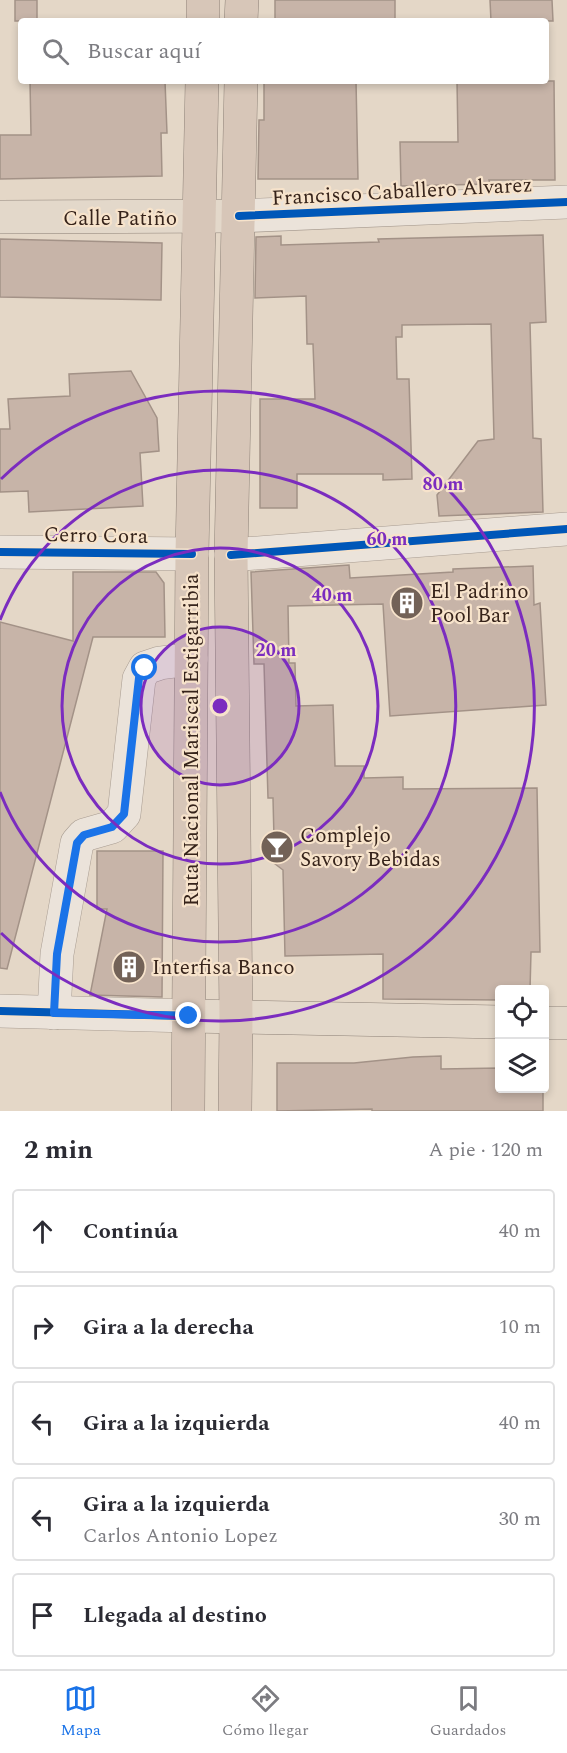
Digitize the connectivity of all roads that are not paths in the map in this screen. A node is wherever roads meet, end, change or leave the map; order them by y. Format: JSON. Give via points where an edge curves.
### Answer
{"nodes":[{"id":1,"x":203,"y":0,"type":"edge"},
{"id":2,"x":242,"y":0,"type":"edge"},
{"id":3,"x":203,"y":18,"type":"edge"},
{"id":4,"x":241,"y":18,"type":"edge"},
{"id":5,"x":202,"y":84,"type":"edge"},
{"id":6,"x":241,"y":84,"type":"edge"},
{"id":7,"x":567,"y":202,"type":"edge"},
{"id":8,"x":239,"y":216,"type":"junction"},
{"id":9,"x":0,"y":218,"type":"edge"},
{"id":10,"x":200,"y":218,"type":"junction"},
{"id":11,"x":567,"y":529,"type":"edge"},
{"id":12,"x":0,"y":552,"type":"edge"},
{"id":13,"x":192,"y":554,"type":"junction"},
{"id":14,"x":231,"y":555,"type":"junction"},
{"id":15,"x":191,"y":659,"type":"junction"},
{"id":16,"x":0,"y":1011,"type":"edge"},
{"id":17,"x":54,"y":1013,"type":"junction"},
{"id":18,"x":189,"y":1016,"type":"junction"},
{"id":19,"x":236,"y":1017,"type":"junction"},
{"id":20,"x":495,"y":1022,"type":"edge"},
{"id":21,"x":549,"y":1023,"type":"edge"},
{"id":22,"x":567,"y":1023,"type":"edge"},
{"id":23,"x":188,"y":1111,"type":"edge"},
{"id":24,"x":235,"y":1111,"type":"edge"}],
"edges":[{"from":1,"to":3,"type":"highway"},
{"from":2,"to":4,"type":"highway"},
{"from":5,"to":10,"type":"highway","name":"Ruta Nacional Mariscal Estigarribia"},
{"from":6,"to":8,"type":"highway","name":"Ruta Nacional Mariscal Estigarribia"},
{"from":7,"to":8,"type":"street","name":"Francisco Caballero Alvarez"},
{"from":8,"to":10,"type":"main road","name":"Calle Patiño"},
{"from":8,"to":14,"type":"highway","name":"Ruta Nacional Mariscal Estigarribia"},
{"from":9,"to":10,"type":"main road","name":"Calle Patiño"},
{"from":10,"to":13,"type":"highway","name":"Ruta Nacional Mariscal Estigarribia"},
{"from":11,"to":14,"type":"street"},
{"from":12,"to":13,"type":"street","name":"Cerro Cora"},
{"from":13,"to":15,"type":"highway","name":"Ruta Nacional Mariscal Estigarribia"},
{"from":14,"to":19,"type":"highway","name":"Ruta Nacional Mariscal Estigarribia"},
{"from":15,"to":17,"type":"street","via":[[145,668],[139,678],[124,814],[112,827],[84,835],[77,843],[57,954]]},
{"from":15,"to":18,"type":"highway","name":"Ruta Nacional Mariscal Estigarribia"},
{"from":16,"to":17,"type":"street"},
{"from":17,"to":18,"type":"street"},
{"from":18,"to":19,"type":"main road"},
{"from":18,"to":23,"type":"highway","name":"Ruta Nacional Mariscal Estigarribia"},
{"from":19,"to":20,"type":"main road"},
{"from":19,"to":24,"type":"highway","name":"Ruta Nacional Mariscal Estigarribia"},
{"from":21,"to":22,"type":"main road"}]}
